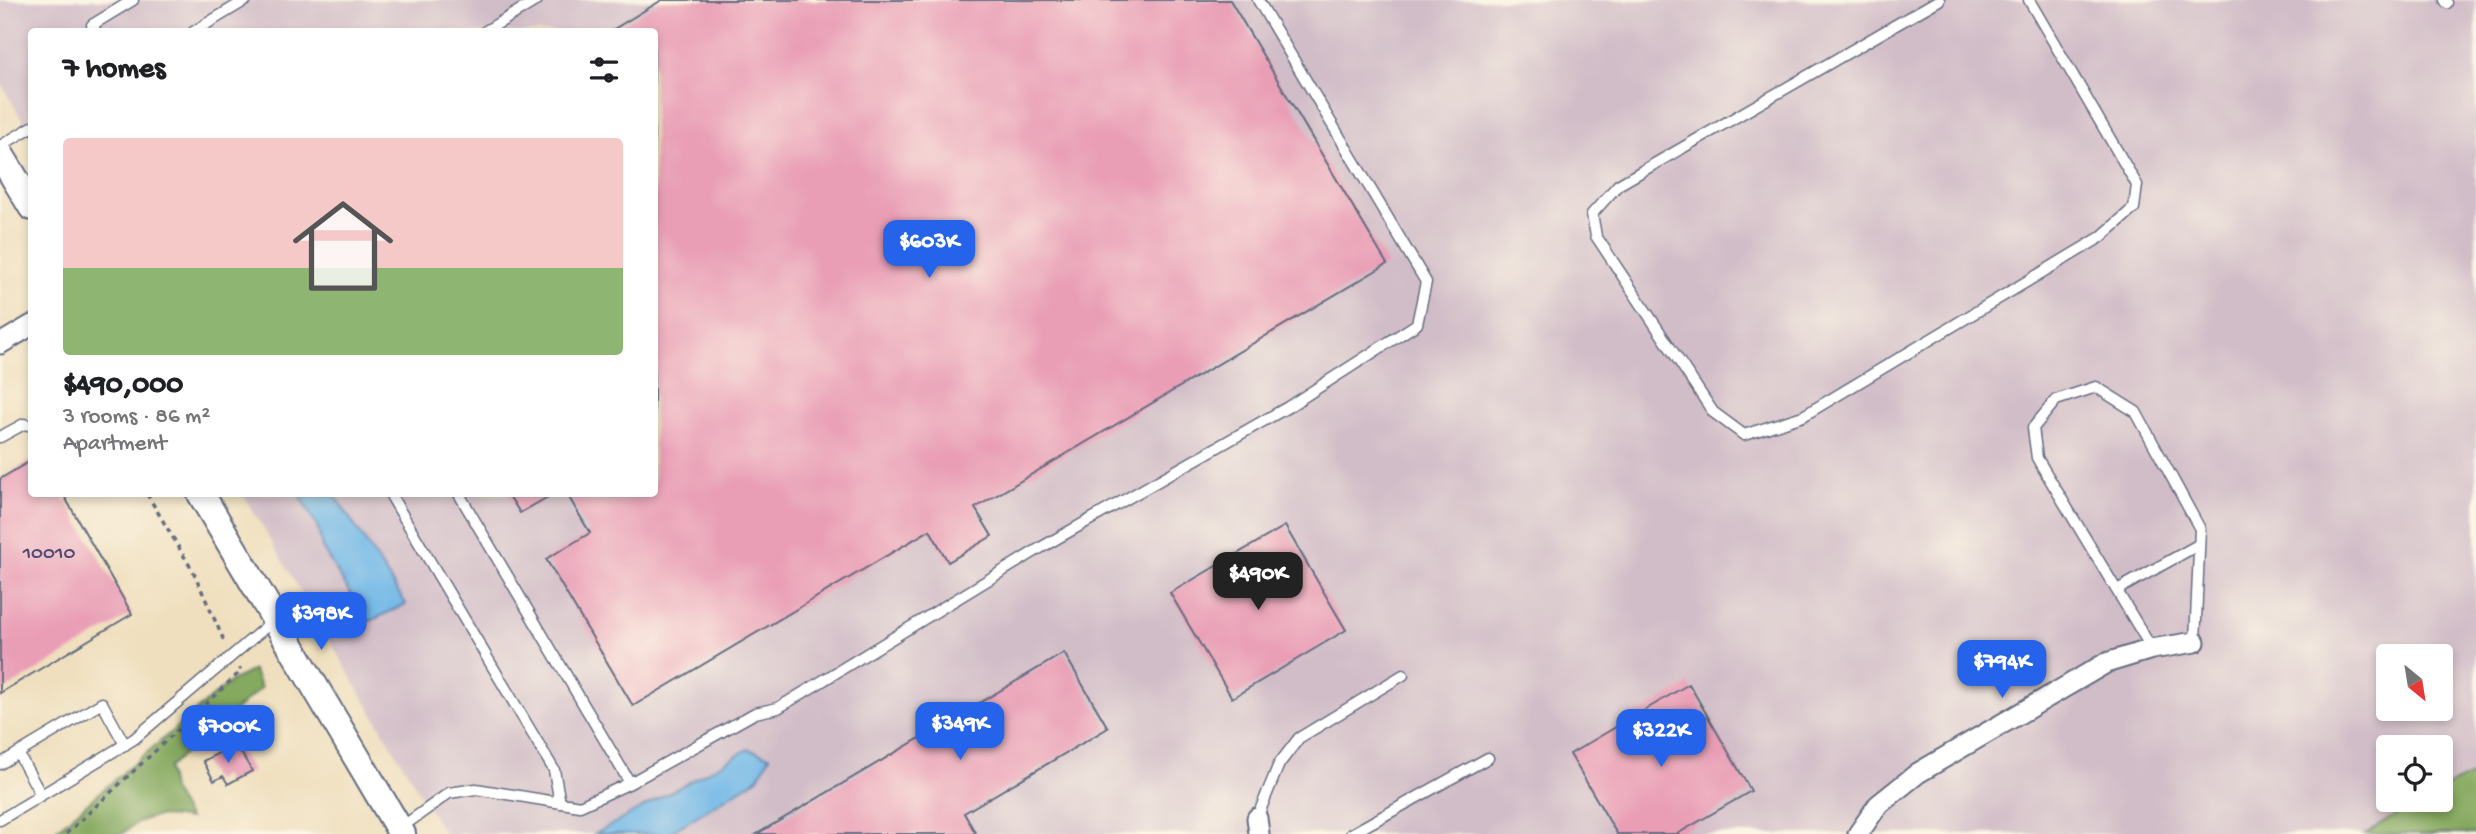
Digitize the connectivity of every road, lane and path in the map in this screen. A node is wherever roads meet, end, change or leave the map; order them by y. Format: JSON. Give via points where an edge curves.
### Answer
{"nodes":[{"id":1,"x":133,"y":0,"type":"edge"},
{"id":2,"x":246,"y":0,"type":"edge"},
{"id":3,"x":537,"y":0,"type":"edge"},
{"id":4,"x":1258,"y":0,"type":"edge"},
{"id":5,"x":1939,"y":0,"type":"edge"},
{"id":6,"x":2029,"y":0,"type":"edge"},
{"id":7,"x":228,"y":5,"type":"edge"},
{"id":8,"x":94,"y":28,"type":"edge"},
{"id":9,"x":198,"y":28,"type":"edge"},
{"id":10,"x":491,"y":28,"type":"edge"},
{"id":11,"x":28,"y":129,"type":"edge"},
{"id":12,"x":0,"y":146,"type":"edge"},
{"id":13,"x":0,"y":154,"type":"edge"},
{"id":14,"x":28,"y":200,"type":"edge"},
{"id":15,"x":28,"y":327,"type":"edge"},
{"id":16,"x":0,"y":344,"type":"edge"},
{"id":17,"x":28,"y":425,"type":"edge"},
{"id":18,"x":0,"y":438,"type":"edge"},
{"id":19,"x":149,"y":497,"type":"edge"},
{"id":20,"x":203,"y":497,"type":"edge"},
{"id":21,"x":392,"y":497,"type":"edge"},
{"id":22,"x":461,"y":497,"type":"edge"},
{"id":23,"x":2198,"y":545,"type":"junction"},
{"id":24,"x":2117,"y":590,"type":"junction"},
{"id":25,"x":275,"y":619,"type":"junction"},
{"id":26,"x":2195,"y":642,"type":"joint"},
{"id":27,"x":226,"y":645,"type":"dead end"},
{"id":28,"x":2152,"y":649,"type":"junction"},
{"id":29,"x":241,"y":671,"type":"dead end"},
{"id":30,"x":1403,"y":675,"type":"dead end"},
{"id":31,"x":125,"y":745,"type":"junction"},
{"id":32,"x":18,"y":753,"type":"junction"},
{"id":33,"x":1488,"y":758,"type":"dead end"},
{"id":34,"x":0,"y":764,"type":"edge"},
{"id":35,"x":630,"y":783,"type":"junction"},
{"id":36,"x":41,"y":795,"type":"junction"},
{"id":37,"x":559,"y":803,"type":"junction"},
{"id":38,"x":0,"y":820,"type":"edge"},
{"id":39,"x":1258,"y":826,"type":"edge"},
{"id":40,"x":400,"y":832,"type":"edge"},
{"id":41,"x":66,"y":834,"type":"edge"},
{"id":42,"x":1351,"y":834,"type":"edge"},
{"id":43,"x":1858,"y":834,"type":"edge"}],
"edges":[{"from":1,"to":8,"type":"lane"},
{"from":2,"to":7,"type":"lane"},
{"from":3,"to":10,"type":"lane"},
{"from":4,"to":35,"type":"lane","via":[[1426,282],[1417,324],[1288,407],[1088,519],[778,708],[755,713]]},
{"from":5,"to":6,"type":"lane","via":[[1618,185],[1592,214],[1596,236],[1713,412],[1744,435],[1802,416],[2101,237],[2134,208],[2137,184]]},
{"from":7,"to":9,"type":"lane"},
{"from":11,"to":12,"type":"lane"},
{"from":13,"to":14,"type":"main road"},
{"from":15,"to":16,"type":"street"},
{"from":17,"to":18,"type":"lane"},
{"from":19,"to":27,"type":"path","via":[[194,573]]},
{"from":20,"to":25,"type":"main road"},
{"from":21,"to":37,"type":"lane","via":[[554,770]]},
{"from":22,"to":35,"type":"lane"},
{"from":23,"to":24,"type":"lane"},
{"from":23,"to":24,"type":"lane","via":[[2200,529],[2136,412],[2096,387],[2056,400],[2033,428],[2037,458]]},
{"from":23,"to":26,"type":"lane"},
{"from":24,"to":28,"type":"lane"},
{"from":25,"to":31,"type":"lane"},
{"from":25,"to":40,"type":"main road"},
{"from":26,"to":28,"type":"street"},
{"from":28,"to":43,"type":"street","via":[[2106,663],[1918,773],[1878,805]]},
{"from":29,"to":41,"type":"path"},
{"from":30,"to":39,"type":"lane","via":[[1299,738],[1279,764]]},
{"from":31,"to":32,"type":"lane","via":[[102,703]]},
{"from":31,"to":36,"type":"lane"},
{"from":32,"to":34,"type":"lane"},
{"from":32,"to":36,"type":"lane"},
{"from":33,"to":42,"type":"lane"},
{"from":35,"to":37,"type":"lane","via":[[580,806]]},
{"from":36,"to":38,"type":"lane"},
{"from":37,"to":40,"type":"lane","via":[[476,789],[459,791],[449,793]]}]}
